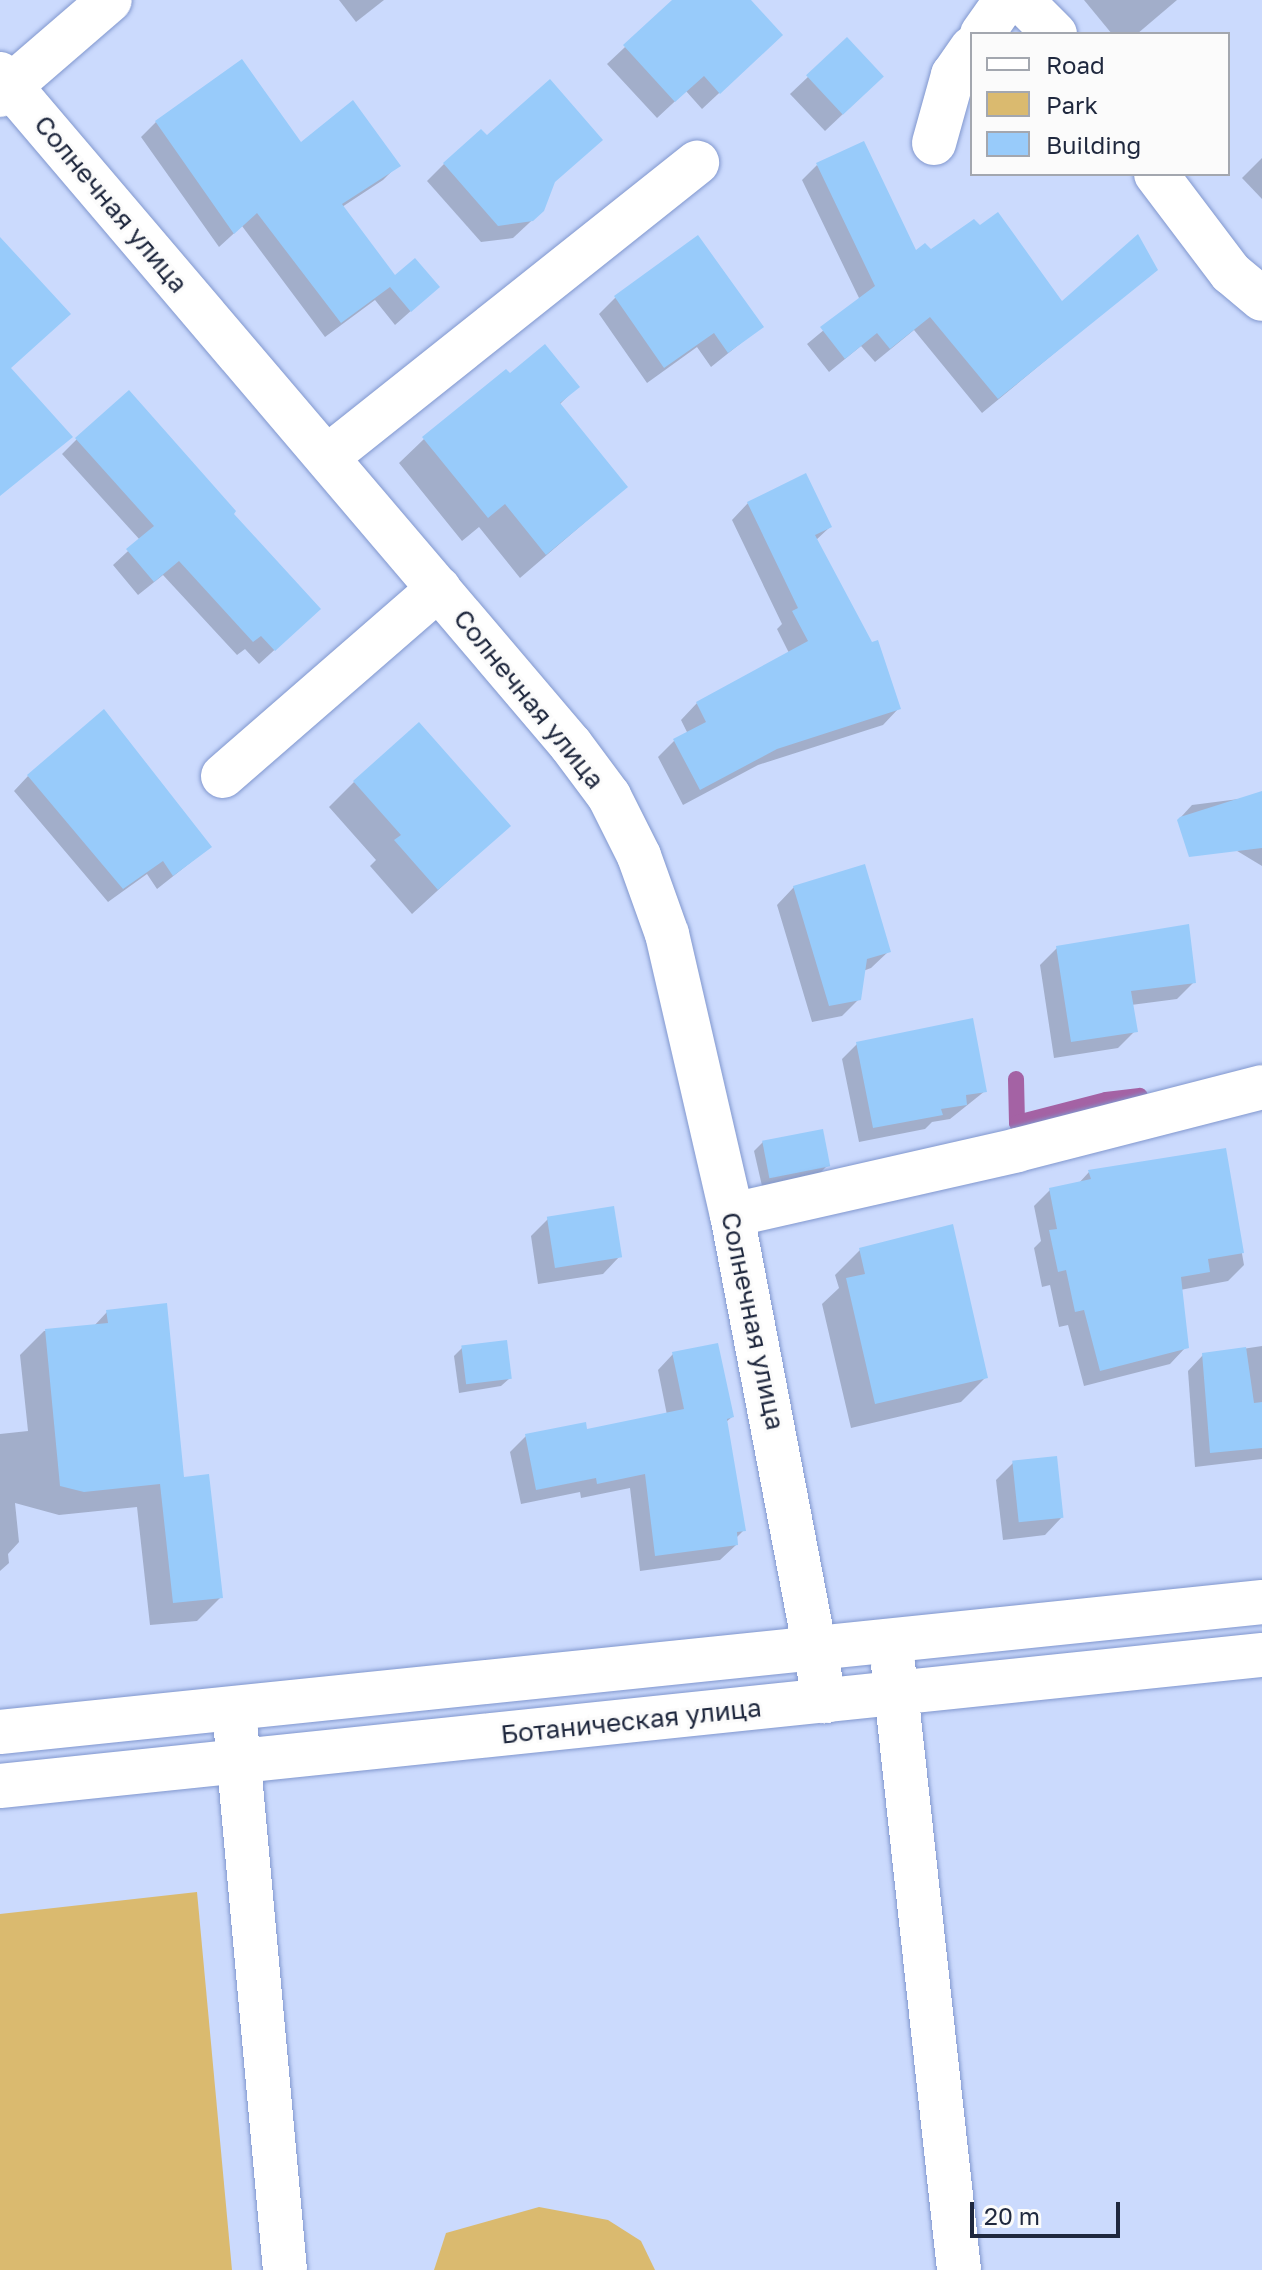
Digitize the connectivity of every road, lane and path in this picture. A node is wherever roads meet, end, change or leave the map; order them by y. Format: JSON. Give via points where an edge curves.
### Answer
{"nodes":[{"id":1,"x":110,"y":0,"type":"edge"},
{"id":2,"x":1006,"y":0,"type":"edge"},
{"id":3,"x":1021,"y":0,"type":"edge"},
{"id":4,"x":983,"y":32,"type":"edge"},
{"id":5,"x":1053,"y":32,"type":"edge"},
{"id":6,"x":963,"y":62,"type":"edge"},
{"id":7,"x":3,"y":85,"type":"edge"},
{"id":8,"x":934,"y":143,"type":"dead end"},
{"id":9,"x":697,"y":163,"type":"dead end"},
{"id":10,"x":1158,"y":176,"type":"edge"},
{"id":11,"x":1262,"y":299,"type":"edge"},
{"id":12,"x":327,"y":457,"type":"junction"},
{"id":13,"x":439,"y":588,"type":"junction"},
{"id":14,"x":223,"y":776,"type":"dead end"},
{"id":15,"x":1262,"y":1087,"type":"edge"},
{"id":16,"x":732,"y":1215,"type":"junction"},
{"id":17,"x":1262,"y":1602,"type":"edge"},
{"id":18,"x":890,"y":1641,"type":"junction"},
{"id":19,"x":817,"y":1648,"type":"junction"},
{"id":20,"x":1262,"y":1655,"type":"edge"},
{"id":21,"x":896,"y":1693,"type":"junction"},
{"id":22,"x":825,"y":1701,"type":"junction"},
{"id":23,"x":234,"y":1710,"type":"junction"},
{"id":24,"x":0,"y":1732,"type":"edge"},
{"id":25,"x":238,"y":1761,"type":"junction"},
{"id":26,"x":0,"y":1786,"type":"edge"},
{"id":27,"x":285,"y":2270,"type":"edge"},
{"id":28,"x":959,"y":2270,"type":"edge"}],
"edges":[{"from":1,"to":7,"type":"street"},
{"from":2,"to":4,"type":"street"},
{"from":3,"to":5,"type":"street"},
{"from":6,"to":8,"type":"street"},
{"from":7,"to":12,"type":"street","name":"Солнечная улица"},
{"from":9,"to":12,"type":"street"},
{"from":10,"to":11,"type":"street","via":[[1231,273]]},
{"from":12,"to":13,"type":"street","name":"Солнечная улица"},
{"from":13,"to":14,"type":"street"},
{"from":13,"to":16,"type":"street","name":"Солнечная улица","via":[[571,745],[609,796],[639,856],[667,934]]},
{"from":15,"to":16,"type":"street"},
{"from":16,"to":19,"type":"street","name":"Солнечная улица"},
{"from":17,"to":18,"type":"street","name":"Ботаническая улица"},
{"from":18,"to":19,"type":"street","name":"Ботаническая улица"},
{"from":18,"to":21,"type":"street"},
{"from":19,"to":22,"type":"street","name":"Солнечная улица"},
{"from":19,"to":23,"type":"street","name":"Ботаническая улица"},
{"from":20,"to":21,"type":"street","name":"Ботаническая улица"},
{"from":21,"to":22,"type":"street","name":"Ботаническая улица"},
{"from":21,"to":28,"type":"street"},
{"from":22,"to":25,"type":"street","name":"Ботаническая улица"},
{"from":23,"to":24,"type":"street","name":"Ботаническая улица"},
{"from":23,"to":25,"type":"street"},
{"from":25,"to":26,"type":"street","name":"Ботаническая улица"},
{"from":25,"to":27,"type":"street"}]}
